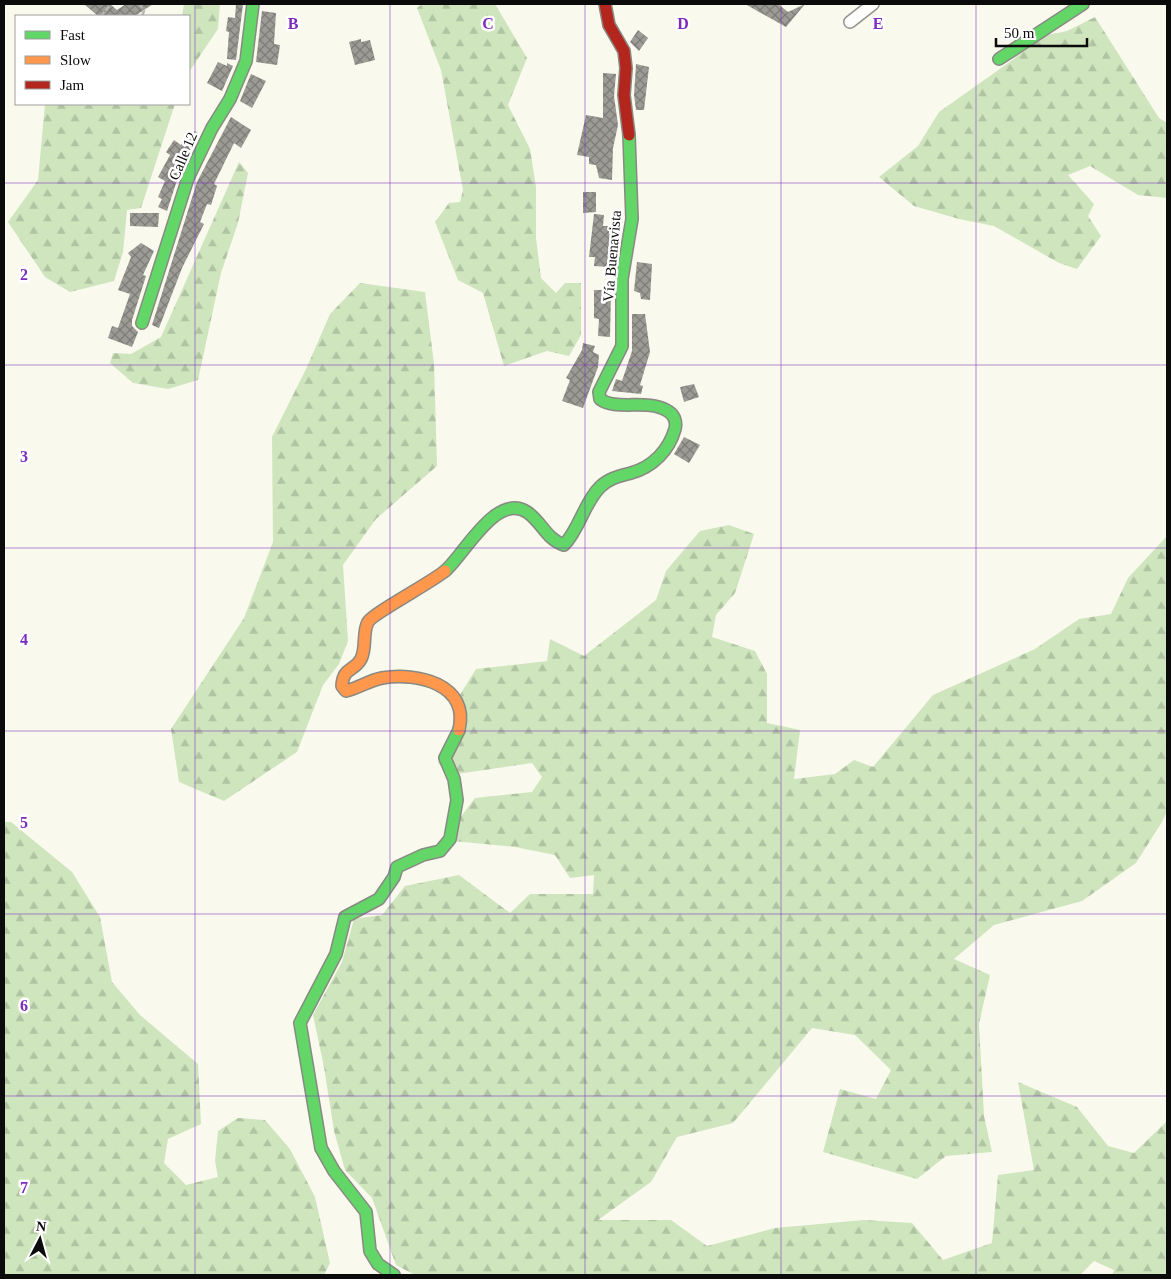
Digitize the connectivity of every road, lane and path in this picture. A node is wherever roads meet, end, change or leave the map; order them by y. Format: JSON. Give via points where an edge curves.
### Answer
{"nodes":[{"id":1,"x":111,"y":4,"type":"edge"},
{"id":2,"x":252,"y":4,"type":"edge"},
{"id":3,"x":605,"y":4,"type":"edge"},
{"id":4,"x":873,"y":4,"type":"edge"},
{"id":5,"x":1083,"y":4,"type":"edge"},
{"id":6,"x":102,"y":15,"type":"edge"},
{"id":7,"x":850,"y":22,"type":"dead end"},
{"id":8,"x":999,"y":59,"type":"dead end"},
{"id":9,"x":142,"y":323,"type":"dead end"},
{"id":10,"x":394,"y":1275,"type":"edge"}],
"edges":[{"from":1,"to":6,"type":"path"},
{"from":2,"to":9,"type":"street","name":"Calle 12","via":[[246,61],[230,99],[208,134],[188,178]]},
{"from":3,"to":10,"type":"street","name":"Vía Buenavista","via":[[609,25],[624,51],[632,218],[622,279],[622,346],[599,392],[600,399],[606,404],[656,406],[673,413],[676,430],[666,451],[648,467],[604,484],[564,545],[556,544],[522,509],[512,508],[492,518],[479,528],[457,560],[429,585],[371,617],[362,635],[364,647],[360,660],[342,678],[346,691],[383,678],[419,677],[441,683],[453,695],[460,709],[460,727],[445,758],[454,779],[457,800],[450,839],[440,851],[397,867],[379,899],[345,917],[336,954],[300,1023],[320,1148],[366,1212],[370,1251],[378,1264]]},
{"from":4,"to":7,"type":"street"},
{"from":5,"to":8,"type":"street"}]}
